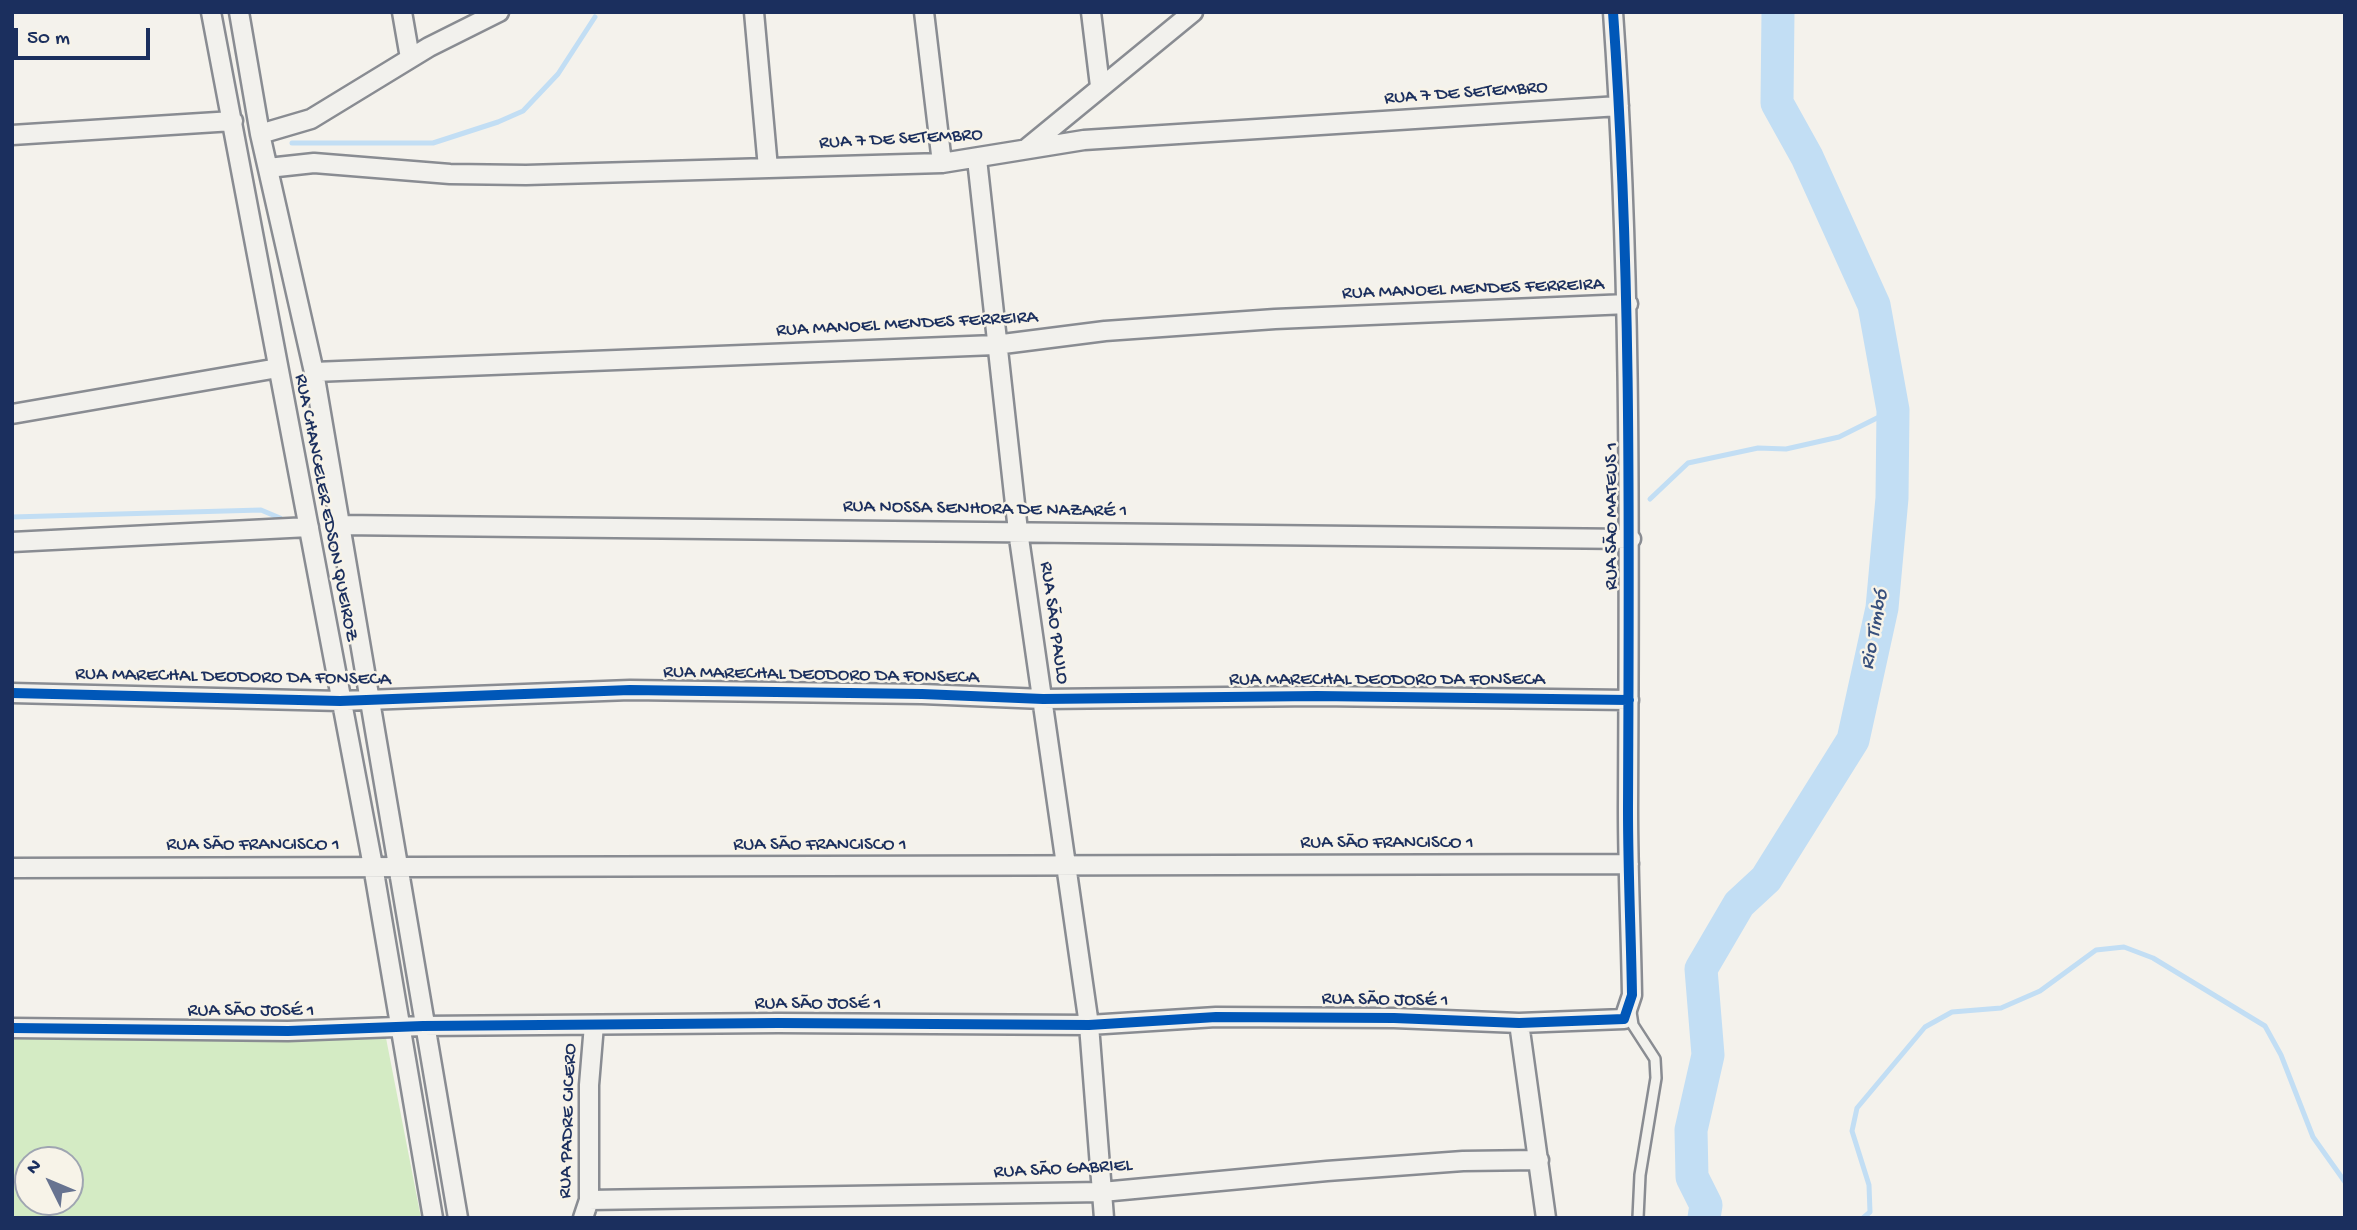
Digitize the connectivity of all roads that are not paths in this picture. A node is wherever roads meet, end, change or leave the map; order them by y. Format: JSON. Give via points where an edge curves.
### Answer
{"nodes":[{"id":1,"x":211,"y":12,"type":"edge"},
{"id":2,"x":239,"y":12,"type":"edge"},
{"id":3,"x":402,"y":12,"type":"edge"},
{"id":4,"x":499,"y":12,"type":"edge"},
{"id":5,"x":754,"y":12,"type":"edge"},
{"id":6,"x":924,"y":12,"type":"edge"},
{"id":7,"x":1091,"y":12,"type":"edge"},
{"id":8,"x":1193,"y":12,"type":"edge"},
{"id":9,"x":1613,"y":12,"type":"edge"},
{"id":10,"x":410,"y":58,"type":"junction"},
{"id":11,"x":1100,"y":86,"type":"junction"},
{"id":12,"x":1619,"y":106,"type":"junction"},
{"id":13,"x":233,"y":121,"type":"junction"},
{"id":14,"x":260,"y":134,"type":"junction"},
{"id":15,"x":12,"y":135,"type":"edge"},
{"id":16,"x":1026,"y":149,"type":"junction"},
{"id":17,"x":977,"y":159,"type":"junction"},
{"id":18,"x":942,"y":163,"type":"junction"},
{"id":19,"x":768,"y":167,"type":"junction"},
{"id":20,"x":268,"y":168,"type":"junction"},
{"id":21,"x":1628,"y":304,"type":"junction"},
{"id":22,"x":995,"y":345,"type":"junction"},
{"id":23,"x":278,"y":368,"type":"junction"},
{"id":24,"x":314,"y":372,"type":"junction"},
{"id":25,"x":12,"y":414,"type":"edge"},
{"id":26,"x":339,"y":525,"type":"junction"},
{"id":27,"x":309,"y":527,"type":"junction"},
{"id":28,"x":1018,"y":530,"type":"junction"},
{"id":29,"x":1631,"y":540,"type":"junction"},
{"id":30,"x":12,"y":542,"type":"edge"},
{"id":31,"x":12,"y":693,"type":"edge"},
{"id":32,"x":1043,"y":699,"type":"junction"},
{"id":33,"x":370,"y":700,"type":"junction"},
{"id":34,"x":1629,"y":700,"type":"junction"},
{"id":35,"x":340,"y":701,"type":"junction"},
{"id":36,"x":1629,"y":864,"type":"junction"},
{"id":37,"x":373,"y":866,"type":"junction"},
{"id":38,"x":1068,"y":866,"type":"junction"},
{"id":39,"x":12,"y":868,"type":"edge"},
{"id":40,"x":397,"y":868,"type":"junction"},
{"id":41,"x":1627,"y":1013,"type":"junction"},
{"id":42,"x":1519,"y":1023,"type":"junction"},
{"id":43,"x":594,"y":1025,"type":"junction"},
{"id":44,"x":1089,"y":1025,"type":"junction"},
{"id":45,"x":423,"y":1026,"type":"junction"},
{"id":46,"x":399,"y":1027,"type":"junction"},
{"id":47,"x":12,"y":1028,"type":"edge"},
{"id":48,"x":1539,"y":1160,"type":"junction"},
{"id":49,"x":1102,"y":1192,"type":"junction"},
{"id":50,"x":589,"y":1200,"type":"junction"},
{"id":51,"x":433,"y":1218,"type":"edge"},
{"id":52,"x":458,"y":1218,"type":"edge"},
{"id":53,"x":583,"y":1218,"type":"edge"},
{"id":54,"x":1104,"y":1218,"type":"edge"},
{"id":55,"x":1546,"y":1218,"type":"edge"},
{"id":56,"x":1638,"y":1218,"type":"edge"}],
"edges":[{"from":1,"to":13,"type":"street","name":"RUA CHANCELER EDSON QUEIROZ"},
{"from":2,"to":14,"type":"street","name":"RUA CHANCELER EDSON QUEIROZ"},
{"from":3,"to":10,"type":"street"},
{"from":4,"to":10,"type":"street"},
{"from":5,"to":19,"type":"street"},
{"from":6,"to":18,"type":"street"},
{"from":7,"to":11,"type":"street"},
{"from":8,"to":11,"type":"street"},
{"from":9,"to":12,"type":"street","name":"RUA SÃO MATEUS 1"},
{"from":10,"to":14,"type":"street","via":[[310,118]]},
{"from":11,"to":16,"type":"street"},
{"from":12,"to":16,"type":"street","name":"RUA 7 DE SETEMBRO","via":[[1084,141]]},
{"from":12,"to":21,"type":"street","name":"RUA SÃO MATEUS 1"},
{"from":13,"to":15,"type":"street"},
{"from":13,"to":23,"type":"street","name":"RUA CHANCELER EDSON QUEIROZ"},
{"from":14,"to":20,"type":"street","name":"RUA CHANCELER EDSON QUEIROZ"},
{"from":16,"to":17,"type":"street","name":"RUA 7 DE SETEMBRO"},
{"from":17,"to":18,"type":"street","name":"RUA 7 DE SETEMBRO"},
{"from":17,"to":22,"type":"street","name":"RUA SÃO PAULO"},
{"from":18,"to":19,"type":"street","name":"RUA 7 DE SETEMBRO"},
{"from":19,"to":20,"type":"street","name":"RUA 7 DE SETEMBRO","via":[[526,175],[314,163]]},
{"from":20,"to":24,"type":"street","name":"RUA CHANCELER EDSON QUEIROZ"},
{"from":21,"to":22,"type":"street","name":"RUA MANOEL MENDES FERREIRA","via":[[1275,319],[1105,331]]},
{"from":21,"to":29,"type":"street","name":"RUA SÃO MATEUS 1"},
{"from":22,"to":24,"type":"street","name":"RUA MANOEL MENDES FERREIRA"},
{"from":22,"to":28,"type":"street","name":"RUA SÃO PAULO"},
{"from":23,"to":25,"type":"street"},
{"from":23,"to":27,"type":"street","name":"RUA CHANCELER EDSON QUEIROZ"},
{"from":24,"to":26,"type":"street","name":"RUA CHANCELER EDSON QUEIROZ"},
{"from":26,"to":28,"type":"street","name":"RUA NOSSA SENHORA DE NAZARÉ 1"},
{"from":26,"to":33,"type":"street","name":"RUA CHANCELER EDSON QUEIROZ"},
{"from":27,"to":30,"type":"street"},
{"from":27,"to":35,"type":"street","name":"RUA CHANCELER EDSON QUEIROZ"},
{"from":28,"to":29,"type":"street","name":"RUA NOSSA SENHORA DE NAZARÉ 1"},
{"from":28,"to":32,"type":"street","name":"RUA SÃO PAULO"},
{"from":29,"to":34,"type":"street","name":"RUA SÃO MATEUS 1"},
{"from":31,"to":35,"type":"street","name":"RUA MARECHAL DEODORO DA FONSECA"},
{"from":32,"to":33,"type":"street","name":"RUA MARECHAL DEODORO DA FONSECA","via":[[630,690]]},
{"from":32,"to":34,"type":"street","name":"RUA MARECHAL DEODORO DA FONSECA"},
{"from":32,"to":38,"type":"street","name":"RUA SÃO PAULO"},
{"from":33,"to":35,"type":"street","name":"RUA MARECHAL DEODORO DA FONSECA"},
{"from":33,"to":40,"type":"street","name":"RUA CHANCELER EDSON QUEIROZ"},
{"from":34,"to":36,"type":"street","name":"RUA SÃO MATEUS 1"},
{"from":35,"to":37,"type":"street","name":"RUA CHANCELER EDSON QUEIROZ"},
{"from":36,"to":38,"type":"street","name":"RUA SÃO FRANCISCO 1"},
{"from":36,"to":41,"type":"street","name":"RUA SÃO MATEUS 1"},
{"from":37,"to":39,"type":"street","name":"RUA SÃO FRANCISCO 1"},
{"from":37,"to":40,"type":"street","name":"RUA SÃO FRANCISCO 1"},
{"from":37,"to":46,"type":"street","name":"RUA CHANCELER EDSON QUEIROZ"},
{"from":38,"to":40,"type":"street","name":"RUA SÃO FRANCISCO 1"},
{"from":38,"to":44,"type":"street","name":"RUA SÃO PAULO"},
{"from":40,"to":45,"type":"street","name":"RUA CHANCELER EDSON QUEIROZ"},
{"from":41,"to":42,"type":"street","name":"RUA SÃO JOSÉ 1"},
{"from":41,"to":56,"type":"lane","via":[[1655,1059]]},
{"from":42,"to":44,"type":"street","name":"RUA SÃO JOSÉ 1","via":[[1216,1017]]},
{"from":42,"to":48,"type":"street"},
{"from":43,"to":44,"type":"street","name":"RUA SÃO JOSÉ 1"},
{"from":43,"to":45,"type":"street","name":"RUA SÃO JOSÉ 1"},
{"from":43,"to":50,"type":"street","name":"RUA PADRE CICERO"},
{"from":44,"to":49,"type":"street","name":"RUA SÃO PAULO"},
{"from":45,"to":46,"type":"street","name":"RUA SÃO JOSÉ 1"},
{"from":45,"to":52,"type":"street","name":"RUA CHANCELER EDSON QUEIROZ"},
{"from":46,"to":47,"type":"street","name":"RUA SÃO JOSÉ 1","via":[[288,1031]]},
{"from":46,"to":51,"type":"street","name":"RUA CHANCELER EDSON QUEIROZ"},
{"from":48,"to":49,"type":"street","name":"RUA SÃO GABRIEL","via":[[1340,1170]]},
{"from":48,"to":55,"type":"street"},
{"from":49,"to":50,"type":"street","name":"RUA SÃO GABRIEL"},
{"from":49,"to":54,"type":"street","name":"RUA SÃO PAULO"},
{"from":50,"to":53,"type":"street","name":"RUA PADRE CICERO"}]}
